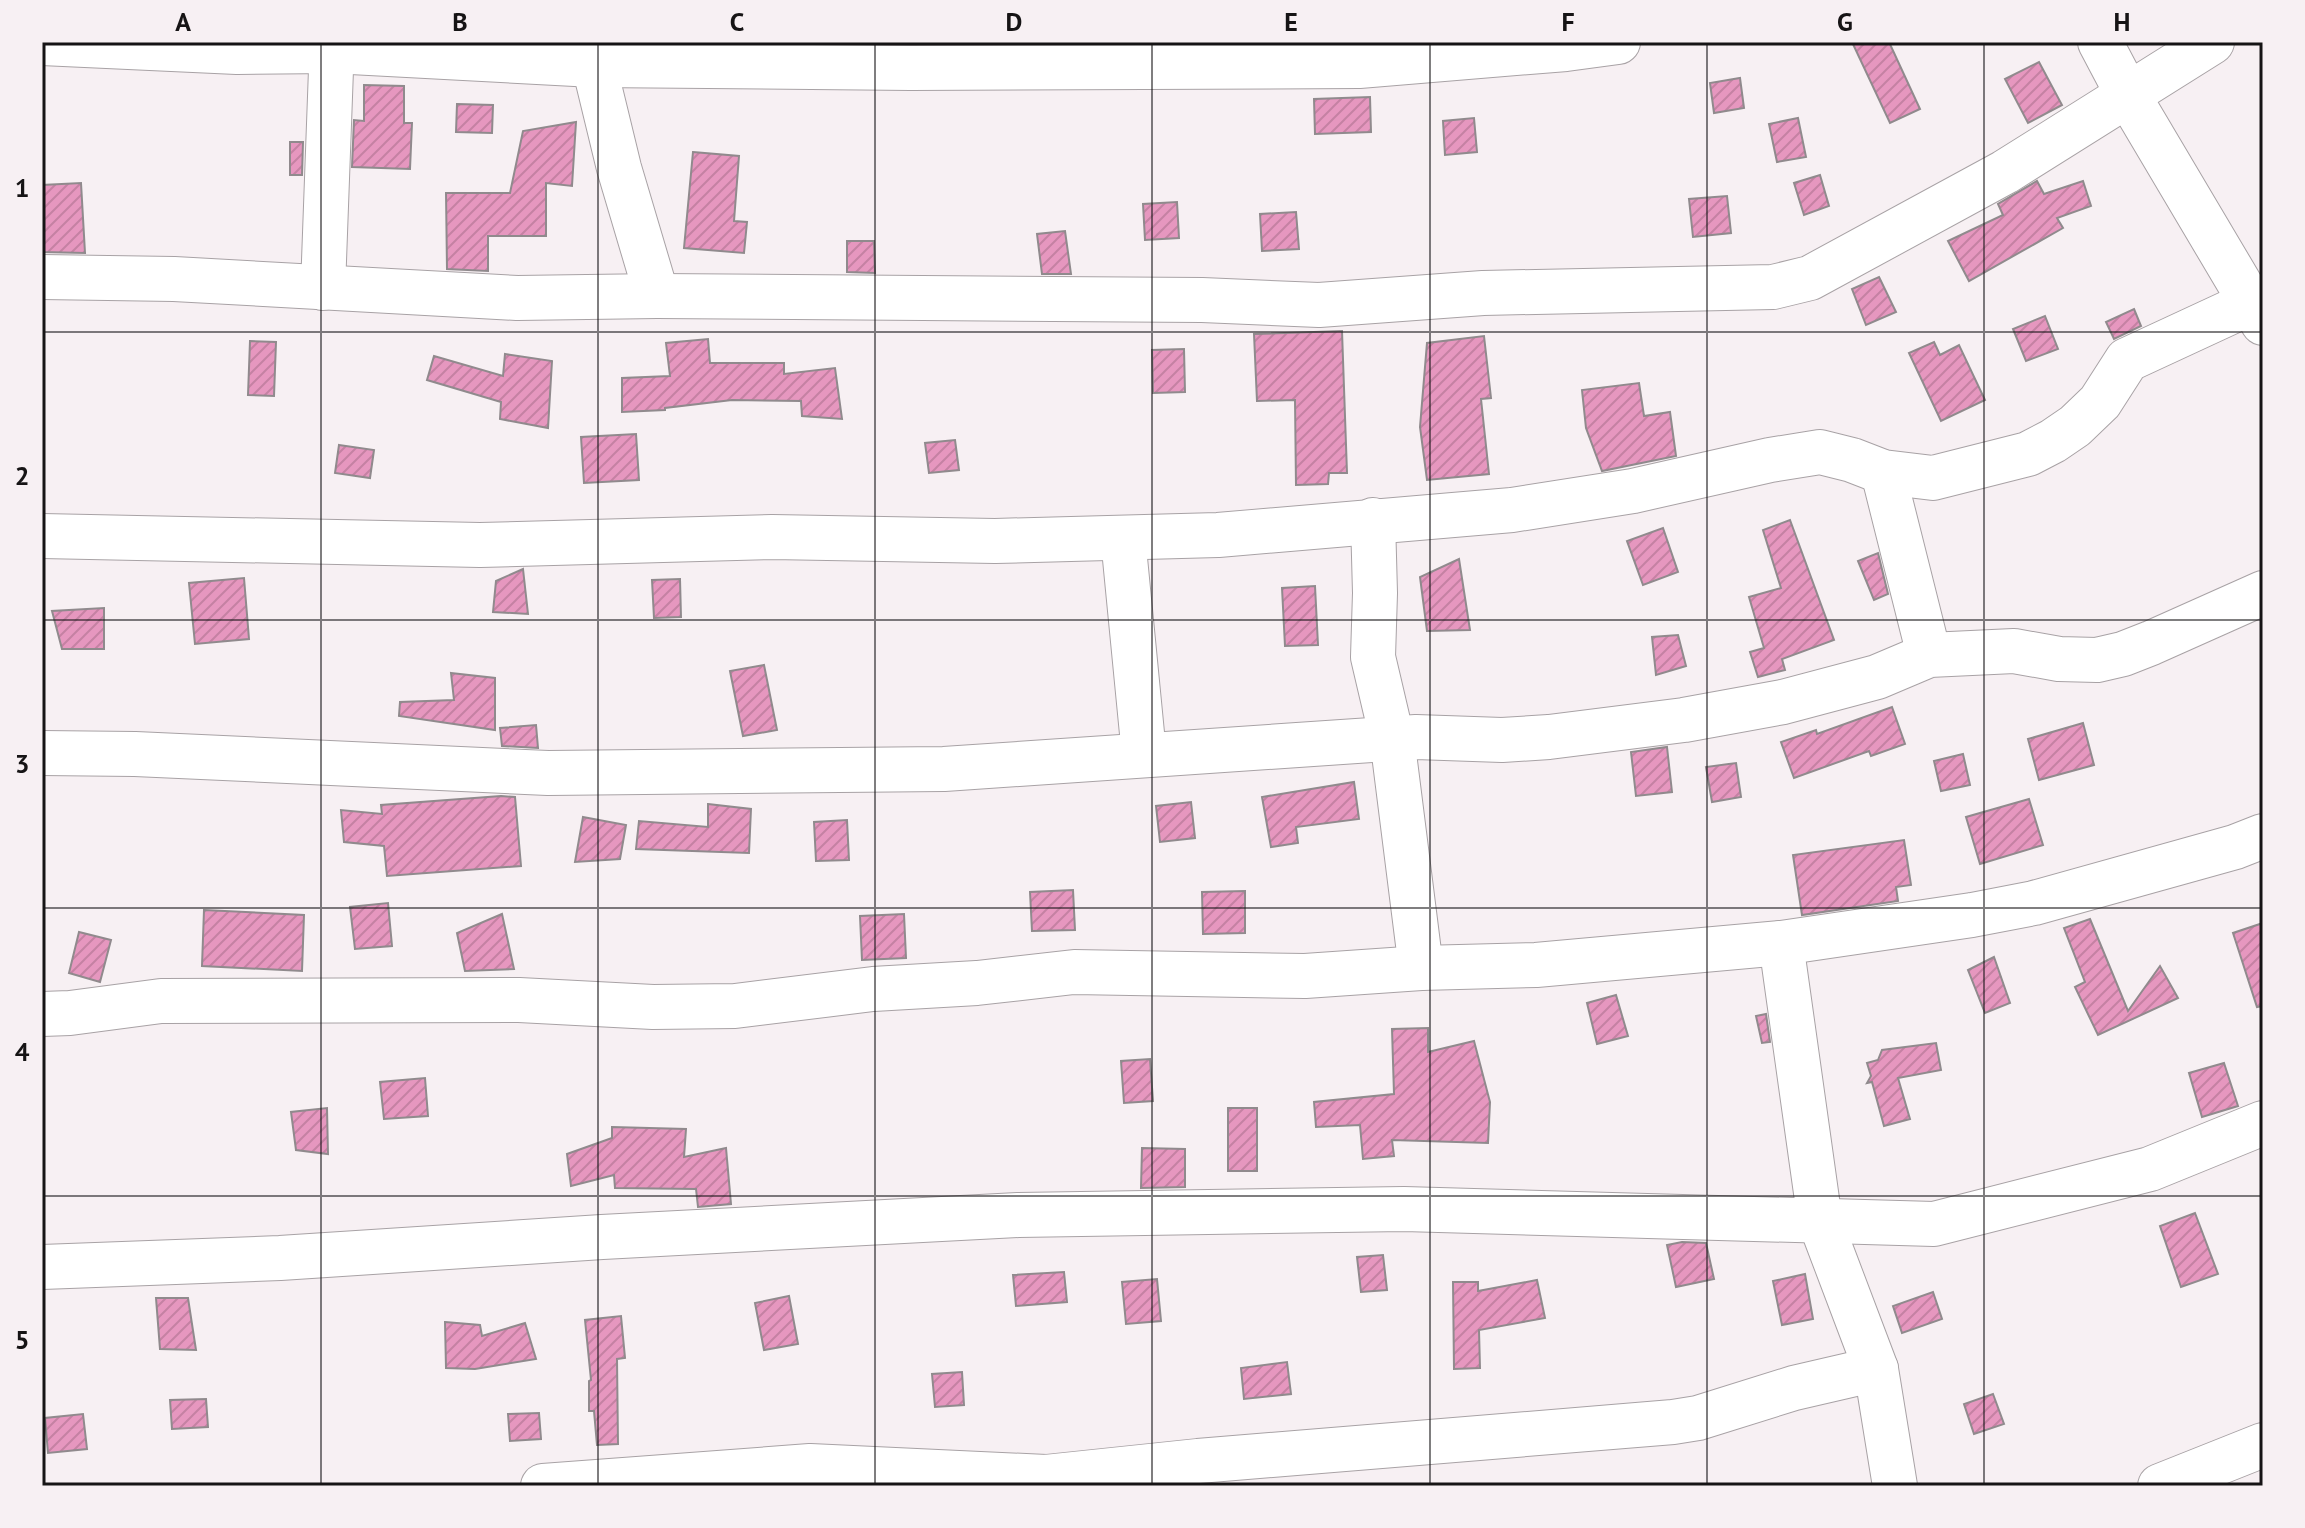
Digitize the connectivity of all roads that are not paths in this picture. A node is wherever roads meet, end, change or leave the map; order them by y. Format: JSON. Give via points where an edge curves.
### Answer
{"nodes":[{"id":1,"x":1618,"y":42,"type":"edge"},
{"id":2,"x":2100,"y":42,"type":"edge"},
{"id":3,"x":2212,"y":42,"type":"edge"},
{"id":4,"x":42,"y":43,"type":"edge"},
{"id":5,"x":332,"y":46,"type":"edge"},
{"id":6,"x":594,"y":65,"type":"junction"},
{"id":7,"x":2129,"y":97,"type":"junction"},
{"id":8,"x":42,"y":277,"type":"edge"},
{"id":9,"x":323,"y":288,"type":"junction"},
{"id":10,"x":2253,"y":291,"type":"edge"},
{"id":11,"x":657,"y":296,"type":"junction"},
{"id":12,"x":1883,"y":472,"type":"junction"},
{"id":13,"x":1373,"y":520,"type":"junction"},
{"id":14,"x":42,"y":536,"type":"edge"},
{"id":15,"x":1123,"y":538,"type":"junction"},
{"id":16,"x":2263,"y":593,"type":"edge"},
{"id":17,"x":1929,"y":655,"type":"junction"},
{"id":18,"x":1392,"y":738,"type":"junction"},
{"id":19,"x":42,"y":753,"type":"edge"},
{"id":20,"x":1144,"y":754,"type":"junction"},
{"id":21,"x":2263,"y":836,"type":"edge"},
{"id":22,"x":1781,"y":943,"type":"junction"},
{"id":23,"x":1421,"y":968,"type":"junction"},
{"id":24,"x":42,"y":1014,"type":"edge"},
{"id":25,"x":2263,"y":1123,"type":"edge"},
{"id":26,"x":1820,"y":1221,"type":"junction"},
{"id":27,"x":42,"y":1267,"type":"edge"},
{"id":28,"x":1876,"y":1369,"type":"junction"},
{"id":29,"x":2263,"y":1445,"type":"edge"},
{"id":30,"x":543,"y":1486,"type":"edge"},
{"id":31,"x":1895,"y":1486,"type":"edge"},
{"id":32,"x":2160,"y":1486,"type":"edge"}],
"edges":[{"from":1,"to":6,"type":"street","via":[[1359,66]]},
{"from":2,"to":7,"type":"street"},
{"from":3,"to":7,"type":"street"},
{"from":4,"to":5,"type":"street","via":[[237,52]]},
{"from":5,"to":6,"type":"street"},
{"from":5,"to":9,"type":"street"},
{"from":6,"to":11,"type":"street"},
{"from":7,"to":10,"type":"street"},
{"from":7,"to":11,"type":"street","via":[[1848,259],[1810,278],[1773,287],[1483,293],[1319,305]]},
{"from":8,"to":9,"type":"street"},
{"from":9,"to":11,"type":"street","via":[[517,298]]},
{"from":10,"to":12,"type":"street","via":[[2127,360],[2100,402],[2075,426],[2028,454],[1933,478]]},
{"from":12,"to":13,"type":"street","via":[[1820,452],[1512,510]]},
{"from":12,"to":17,"type":"street"},
{"from":13,"to":15,"type":"street"},
{"from":13,"to":18,"type":"street","via":[[1373,657]]},
{"from":14,"to":15,"type":"street","via":[[480,545],[772,537]]},
{"from":15,"to":20,"type":"street"},
{"from":16,"to":17,"type":"street","via":[[2151,643],[2097,660],[2014,651]]},
{"from":17,"to":18,"type":"street","via":[[1877,677],[1783,702],[1684,720],[1502,740]]},
{"from":18,"to":20,"type":"street"},
{"from":18,"to":23,"type":"street"},
{"from":19,"to":20,"type":"street","via":[[548,773],[944,769]]},
{"from":21,"to":22,"type":"street","via":[[2034,903]]},
{"from":22,"to":23,"type":"street","via":[[1536,965]]},
{"from":22,"to":26,"type":"street"},
{"from":23,"to":24,"type":"street","via":[[1305,976],[1074,972],[735,1006],[519,1000],[161,1001]]},
{"from":25,"to":26,"type":"street","via":[[2150,1169],[1946,1222]]},
{"from":26,"to":27,"type":"street","via":[[1404,1209],[1048,1214]]},
{"from":26,"to":28,"type":"street"},
{"from":28,"to":30,"type":"street","via":[[1673,1422],[1046,1477],[810,1466]]},
{"from":28,"to":31,"type":"street"},
{"from":29,"to":32,"type":"street"}]}
